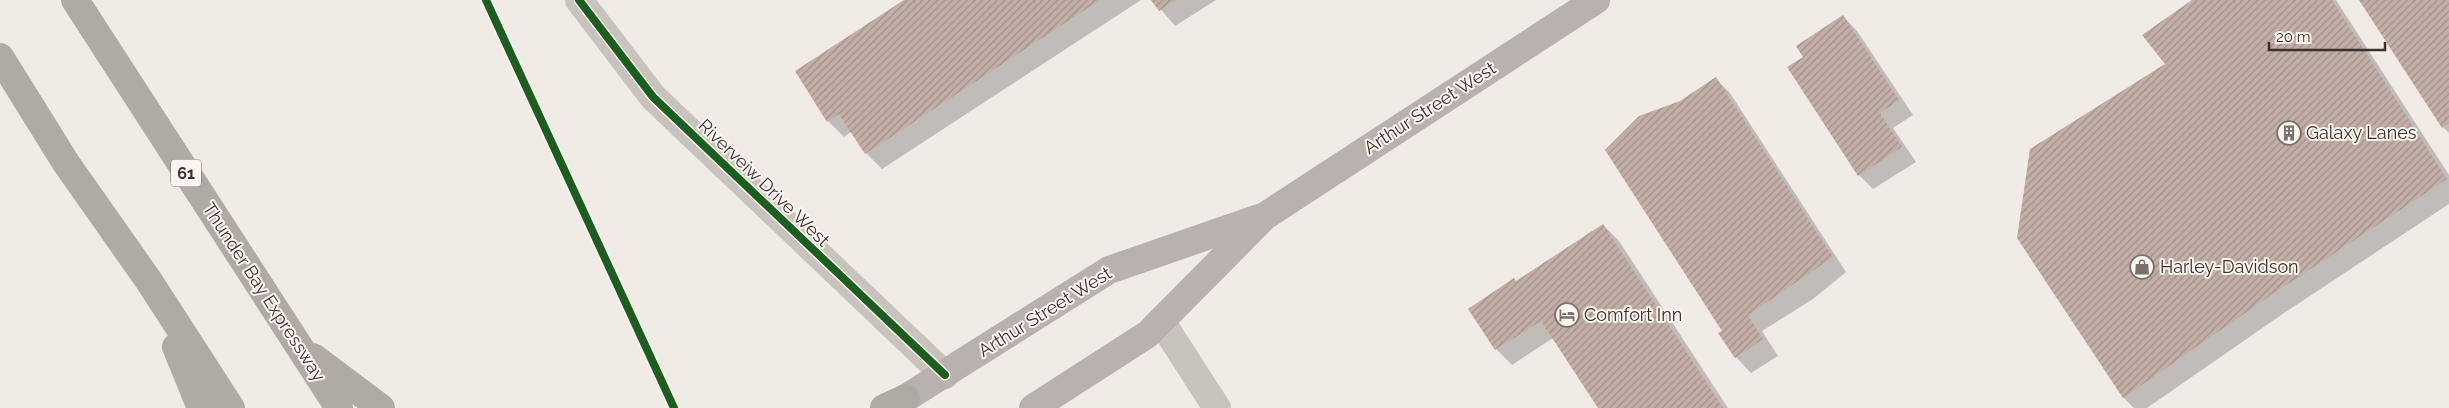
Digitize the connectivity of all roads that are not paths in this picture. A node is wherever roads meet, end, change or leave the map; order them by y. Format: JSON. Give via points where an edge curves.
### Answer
{"nodes":[{"id":1,"x":75,"y":0,"type":"edge"},
{"id":2,"x":579,"y":0,"type":"edge"},
{"id":3,"x":1596,"y":0,"type":"edge"},
{"id":4,"x":0,"y":57,"type":"edge"},
{"id":5,"x":1265,"y":216,"type":"junction"},
{"id":6,"x":149,"y":281,"type":"junction"},
{"id":7,"x":1161,"y":321,"type":"junction"},
{"id":8,"x":298,"y":346,"type":"junction"},
{"id":9,"x":945,"y":375,"type":"junction"},
{"id":10,"x":893,"y":405,"type":"edge"},
{"id":11,"x":201,"y":408,"type":"edge"},
{"id":12,"x":230,"y":408,"type":"edge"},
{"id":13,"x":339,"y":408,"type":"edge"},
{"id":14,"x":381,"y":408,"type":"edge"},
{"id":15,"x":1033,"y":408,"type":"edge"},
{"id":16,"x":1217,"y":408,"type":"edge"}],
"edges":[{"from":1,"to":8,"type":"highway","name":"Thunder Bay Expressway","number":"61"},
{"from":2,"to":9,"type":"street","name":"Riverveiw Drive West","via":[[652,97]]},
{"from":3,"to":5,"type":"main road","name":"Arthur Street West"},
{"from":4,"to":6,"type":"highway","via":[[66,163]]},
{"from":5,"to":7,"type":"main road","name":"Arthur Street West"},
{"from":5,"to":9,"type":"main road","name":"Arthur Street West","via":[[1110,270]]},
{"from":6,"to":11,"type":"highway"},
{"from":6,"to":12,"type":"highway"},
{"from":7,"to":15,"type":"main road","name":"Arthur Street West","via":[[1148,334]]},
{"from":7,"to":16,"type":"street"},
{"from":8,"to":13,"type":"highway","name":"Thunder Bay Expressway","number":"61"},
{"from":8,"to":14,"type":"highway"},
{"from":9,"to":10,"type":"main road","name":"Arthur Street West"}]}
